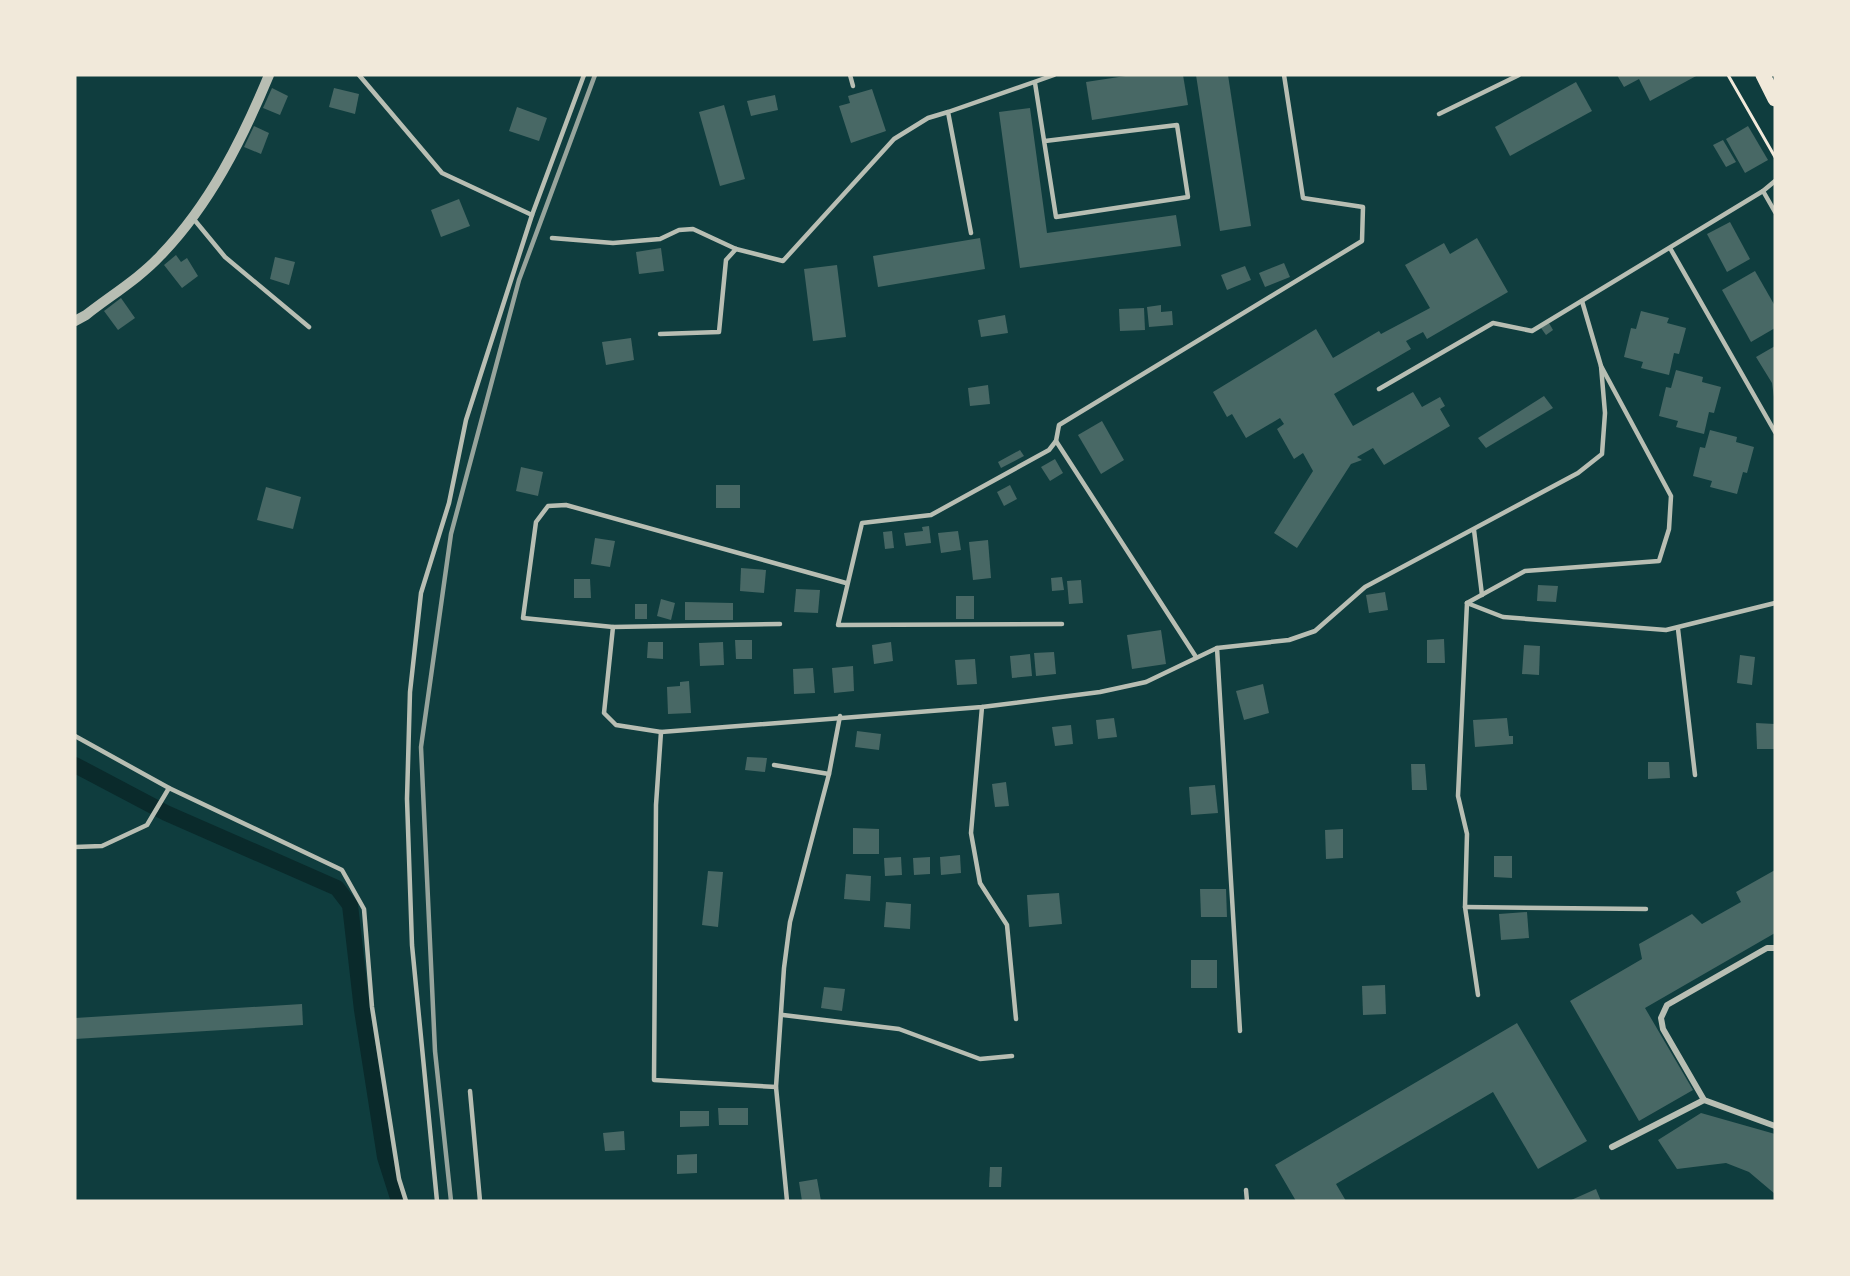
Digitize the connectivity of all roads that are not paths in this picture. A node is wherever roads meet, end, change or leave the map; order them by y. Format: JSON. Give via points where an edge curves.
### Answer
{"nodes":[{"id":1,"x":269,"y":75,"type":"edge"},
{"id":2,"x":359,"y":75,"type":"edge"},
{"id":3,"x":584,"y":75,"type":"edge"},
{"id":4,"x":850,"y":75,"type":"edge"},
{"id":5,"x":1054,"y":75,"type":"edge"},
{"id":6,"x":1284,"y":75,"type":"edge"},
{"id":7,"x":1519,"y":75,"type":"edge"},
{"id":8,"x":1035,"y":83,"type":"junction"},
{"id":9,"x":853,"y":86,"type":"dead end"},
{"id":10,"x":948,"y":112,"type":"junction"},
{"id":11,"x":1439,"y":114,"type":"dead end"},
{"id":12,"x":1045,"y":141,"type":"junction"},
{"id":13,"x":1775,"y":181,"type":"edge"},
{"id":14,"x":1763,"y":191,"type":"junction"},
{"id":15,"x":1775,"y":212,"type":"edge"},
{"id":16,"x":532,"y":215,"type":"junction"},
{"id":17,"x":192,"y":217,"type":"junction"},
{"id":18,"x":971,"y":233,"type":"dead end"},
{"id":19,"x":552,"y":238,"type":"dead end"},
{"id":20,"x":1670,"y":248,"type":"junction"},
{"id":21,"x":736,"y":249,"type":"junction"},
{"id":22,"x":1582,"y":301,"type":"junction"},
{"id":23,"x":75,"y":321,"type":"edge"},
{"id":24,"x":309,"y":327,"type":"dead end"},
{"id":25,"x":660,"y":334,"type":"dead end"},
{"id":26,"x":1601,"y":366,"type":"junction"},
{"id":27,"x":1379,"y":389,"type":"dead end"},
{"id":28,"x":1775,"y":432,"type":"edge"},
{"id":29,"x":1056,"y":441,"type":"junction"},
{"id":30,"x":1473,"y":530,"type":"junction"},
{"id":31,"x":846,"y":583,"type":"junction"},
{"id":32,"x":1482,"y":595,"type":"junction"},
{"id":33,"x":1467,"y":603,"type":"junction"},
{"id":34,"x":1775,"y":603,"type":"edge"},
{"id":35,"x":780,"y":624,"type":"dead end"},
{"id":36,"x":1062,"y":624,"type":"dead end"},
{"id":37,"x":613,"y":627,"type":"junction"},
{"id":38,"x":1678,"y":629,"type":"junction"},
{"id":39,"x":1217,"y":648,"type":"junction"},
{"id":40,"x":1196,"y":657,"type":"junction"},
{"id":41,"x":982,"y":707,"type":"junction"},
{"id":42,"x":840,"y":716,"type":"junction"},
{"id":43,"x":661,"y":732,"type":"junction"},
{"id":44,"x":75,"y":736,"type":"edge"},
{"id":45,"x":774,"y":765,"type":"dead end"},
{"id":46,"x":829,"y":774,"type":"junction"},
{"id":47,"x":1695,"y":775,"type":"dead end"},
{"id":48,"x":169,"y":788,"type":"junction"},
{"id":49,"x":75,"y":847,"type":"edge"},
{"id":50,"x":1465,"y":907,"type":"junction"},
{"id":51,"x":1646,"y":909,"type":"dead end"},
{"id":52,"x":1775,"y":948,"type":"edge"},
{"id":53,"x":1478,"y":995,"type":"dead end"},
{"id":54,"x":783,"y":1015,"type":"junction"},
{"id":55,"x":1016,"y":1019,"type":"dead end"},
{"id":56,"x":1240,"y":1031,"type":"dead end"},
{"id":57,"x":1012,"y":1056,"type":"dead end"},
{"id":58,"x":776,"y":1087,"type":"junction"},
{"id":59,"x":470,"y":1091,"type":"dead end"},
{"id":60,"x":1704,"y":1100,"type":"junction"},
{"id":61,"x":1775,"y":1126,"type":"edge"},
{"id":62,"x":1612,"y":1147,"type":"dead end"},
{"id":63,"x":1246,"y":1190,"type":"dead end"},
{"id":64,"x":406,"y":1201,"type":"edge"},
{"id":65,"x":437,"y":1201,"type":"edge"},
{"id":66,"x":480,"y":1201,"type":"edge"},
{"id":67,"x":787,"y":1201,"type":"edge"},
{"id":68,"x":1247,"y":1201,"type":"edge"}],
"edges":[{"from":1,"to":17,"type":"street","via":[[209,196]]},
{"from":2,"to":16,"type":"lane","via":[[442,173]]},
{"from":3,"to":16,"type":"lane"},
{"from":4,"to":9,"type":"lane"},
{"from":5,"to":8,"type":"lane"},
{"from":6,"to":29,"type":"lane","via":[[1303,198],[1363,207],[1362,241],[1059,425]]},
{"from":7,"to":11,"type":"lane"},
{"from":8,"to":10,"type":"lane"},
{"from":8,"to":12,"type":"lane"},
{"from":10,"to":18,"type":"lane"},
{"from":10,"to":21,"type":"lane","via":[[928,118],[894,139],[783,261]]},
{"from":12,"to":12,"type":"lane","via":[[1177,124],[1188,197],[1056,217]]},
{"from":13,"to":14,"type":"lane"},
{"from":14,"to":15,"type":"lane"},
{"from":14,"to":20,"type":"lane"},
{"from":16,"to":65,"type":"lane","via":[[466,420],[449,503],[421,593],[410,692],[407,799],[412,945]]},
{"from":17,"to":23,"type":"street","via":[[160,256]]},
{"from":17,"to":24,"type":"lane","via":[[225,257]]},
{"from":19,"to":21,"type":"lane","via":[[613,243],[660,239],[679,230],[693,229]]},
{"from":20,"to":22,"type":"lane"},
{"from":20,"to":28,"type":"lane"},
{"from":21,"to":25,"type":"lane","via":[[726,261],[719,332]]},
{"from":22,"to":26,"type":"lane"},
{"from":22,"to":27,"type":"lane","via":[[1532,331],[1493,323]]},
{"from":26,"to":30,"type":"lane","via":[[1605,413],[1602,454],[1578,473]]},
{"from":26,"to":32,"type":"lane","via":[[1671,496],[1670,529],[1659,561],[1525,571]]},
{"from":29,"to":31,"type":"lane","via":[[1039,455],[931,515],[862,523]]},
{"from":29,"to":40,"type":"lane"},
{"from":30,"to":32,"type":"lane"},
{"from":30,"to":39,"type":"lane","via":[[1365,587],[1316,631],[1289,640]]},
{"from":31,"to":36,"type":"lane","via":[[838,625]]},
{"from":31,"to":37,"type":"lane","via":[[566,505],[548,506],[536,522],[523,618]]},
{"from":32,"to":33,"type":"lane"},
{"from":33,"to":38,"type":"lane","via":[[1503,617]]},
{"from":33,"to":50,"type":"lane","via":[[1458,796],[1467,834]]},
{"from":34,"to":38,"type":"lane"},
{"from":35,"to":37,"type":"lane"},
{"from":37,"to":43,"type":"lane","via":[[604,713],[616,725]]},
{"from":38,"to":47,"type":"lane"},
{"from":39,"to":40,"type":"lane"},
{"from":39,"to":56,"type":"lane"},
{"from":40,"to":41,"type":"lane","via":[[1146,682]]},
{"from":41,"to":42,"type":"lane"},
{"from":41,"to":55,"type":"lane","via":[[971,833],[980,883],[1007,925]]},
{"from":42,"to":43,"type":"lane","via":[[797,723]]},
{"from":42,"to":46,"type":"lane"},
{"from":43,"to":58,"type":"lane","via":[[656,805],[654,1080]]},
{"from":44,"to":48,"type":"lane"},
{"from":45,"to":46,"type":"lane"},
{"from":46,"to":54,"type":"lane","via":[[790,922]]},
{"from":48,"to":49,"type":"lane","via":[[147,825],[102,846]]},
{"from":48,"to":64,"type":"lane","via":[[342,870],[364,909],[372,1007],[399,1179]]},
{"from":50,"to":51,"type":"lane"},
{"from":50,"to":53,"type":"lane"},
{"from":52,"to":60,"type":"street","via":[[1767,948],[1667,1005],[1661,1018],[1663,1029]]},
{"from":54,"to":57,"type":"lane","via":[[899,1029],[980,1059]]},
{"from":54,"to":58,"type":"lane"},
{"from":58,"to":67,"type":"lane"},
{"from":59,"to":66,"type":"lane"},
{"from":60,"to":61,"type":"street"},
{"from":60,"to":62,"type":"street"},
{"from":63,"to":68,"type":"lane"}]}
